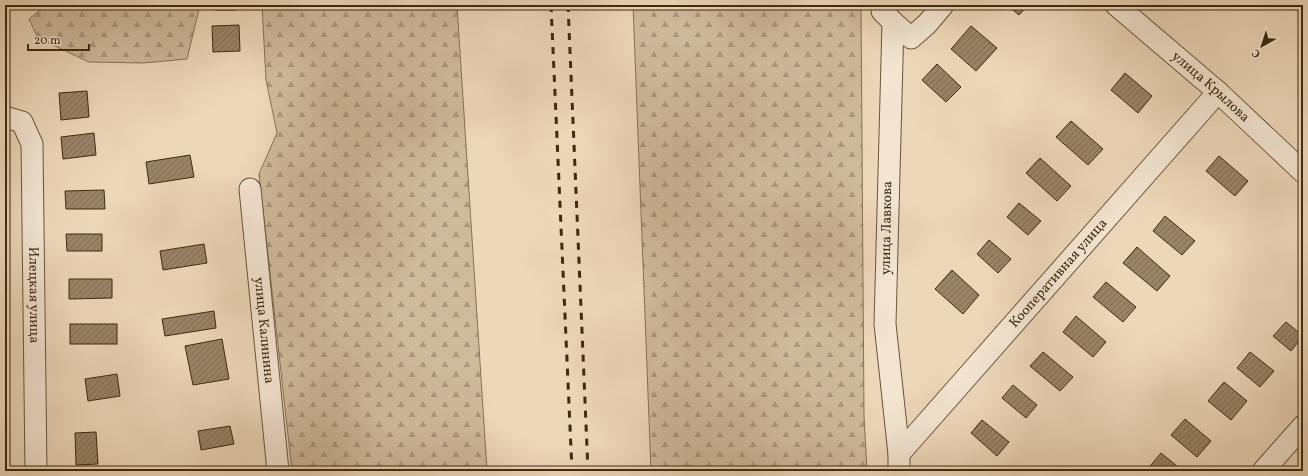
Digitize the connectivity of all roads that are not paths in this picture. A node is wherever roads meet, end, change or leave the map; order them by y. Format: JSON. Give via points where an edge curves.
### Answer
{"nodes":[{"id":1,"x":943,"y":5,"type":"edge"},
{"id":2,"x":1116,"y":5,"type":"edge"},
{"id":3,"x":887,"y":14,"type":"edge"},
{"id":4,"x":1218,"y":92,"type":"junction"},
{"id":5,"x":13,"y":120,"type":"edge"},
{"id":6,"x":1303,"y":172,"type":"edge"},
{"id":7,"x":250,"y":189,"type":"dead end"},
{"id":8,"x":1303,"y":426,"type":"edge"},
{"id":9,"x":899,"y":462,"type":"edge"},
{"id":10,"x":36,"y":471,"type":"edge"},
{"id":11,"x":278,"y":471,"type":"edge"},
{"id":12,"x":1263,"y":471,"type":"edge"}],
"edges":[{"from":1,"to":3,"type":"street","via":[[911,38]]},
{"from":2,"to":4,"type":"street","name":"улица Крылова"},
{"from":3,"to":9,"type":"street","name":"улица Лавкова","via":[[885,324]]},
{"from":4,"to":6,"type":"street","name":"улица Крылова"},
{"from":4,"to":9,"type":"street","name":"Кооперативная улица"},
{"from":5,"to":10,"type":"street","name":"Илецкая улица","via":[[32,144]]},
{"from":7,"to":11,"type":"street","name":"улица Калинина"},
{"from":8,"to":12,"type":"street"}]}
